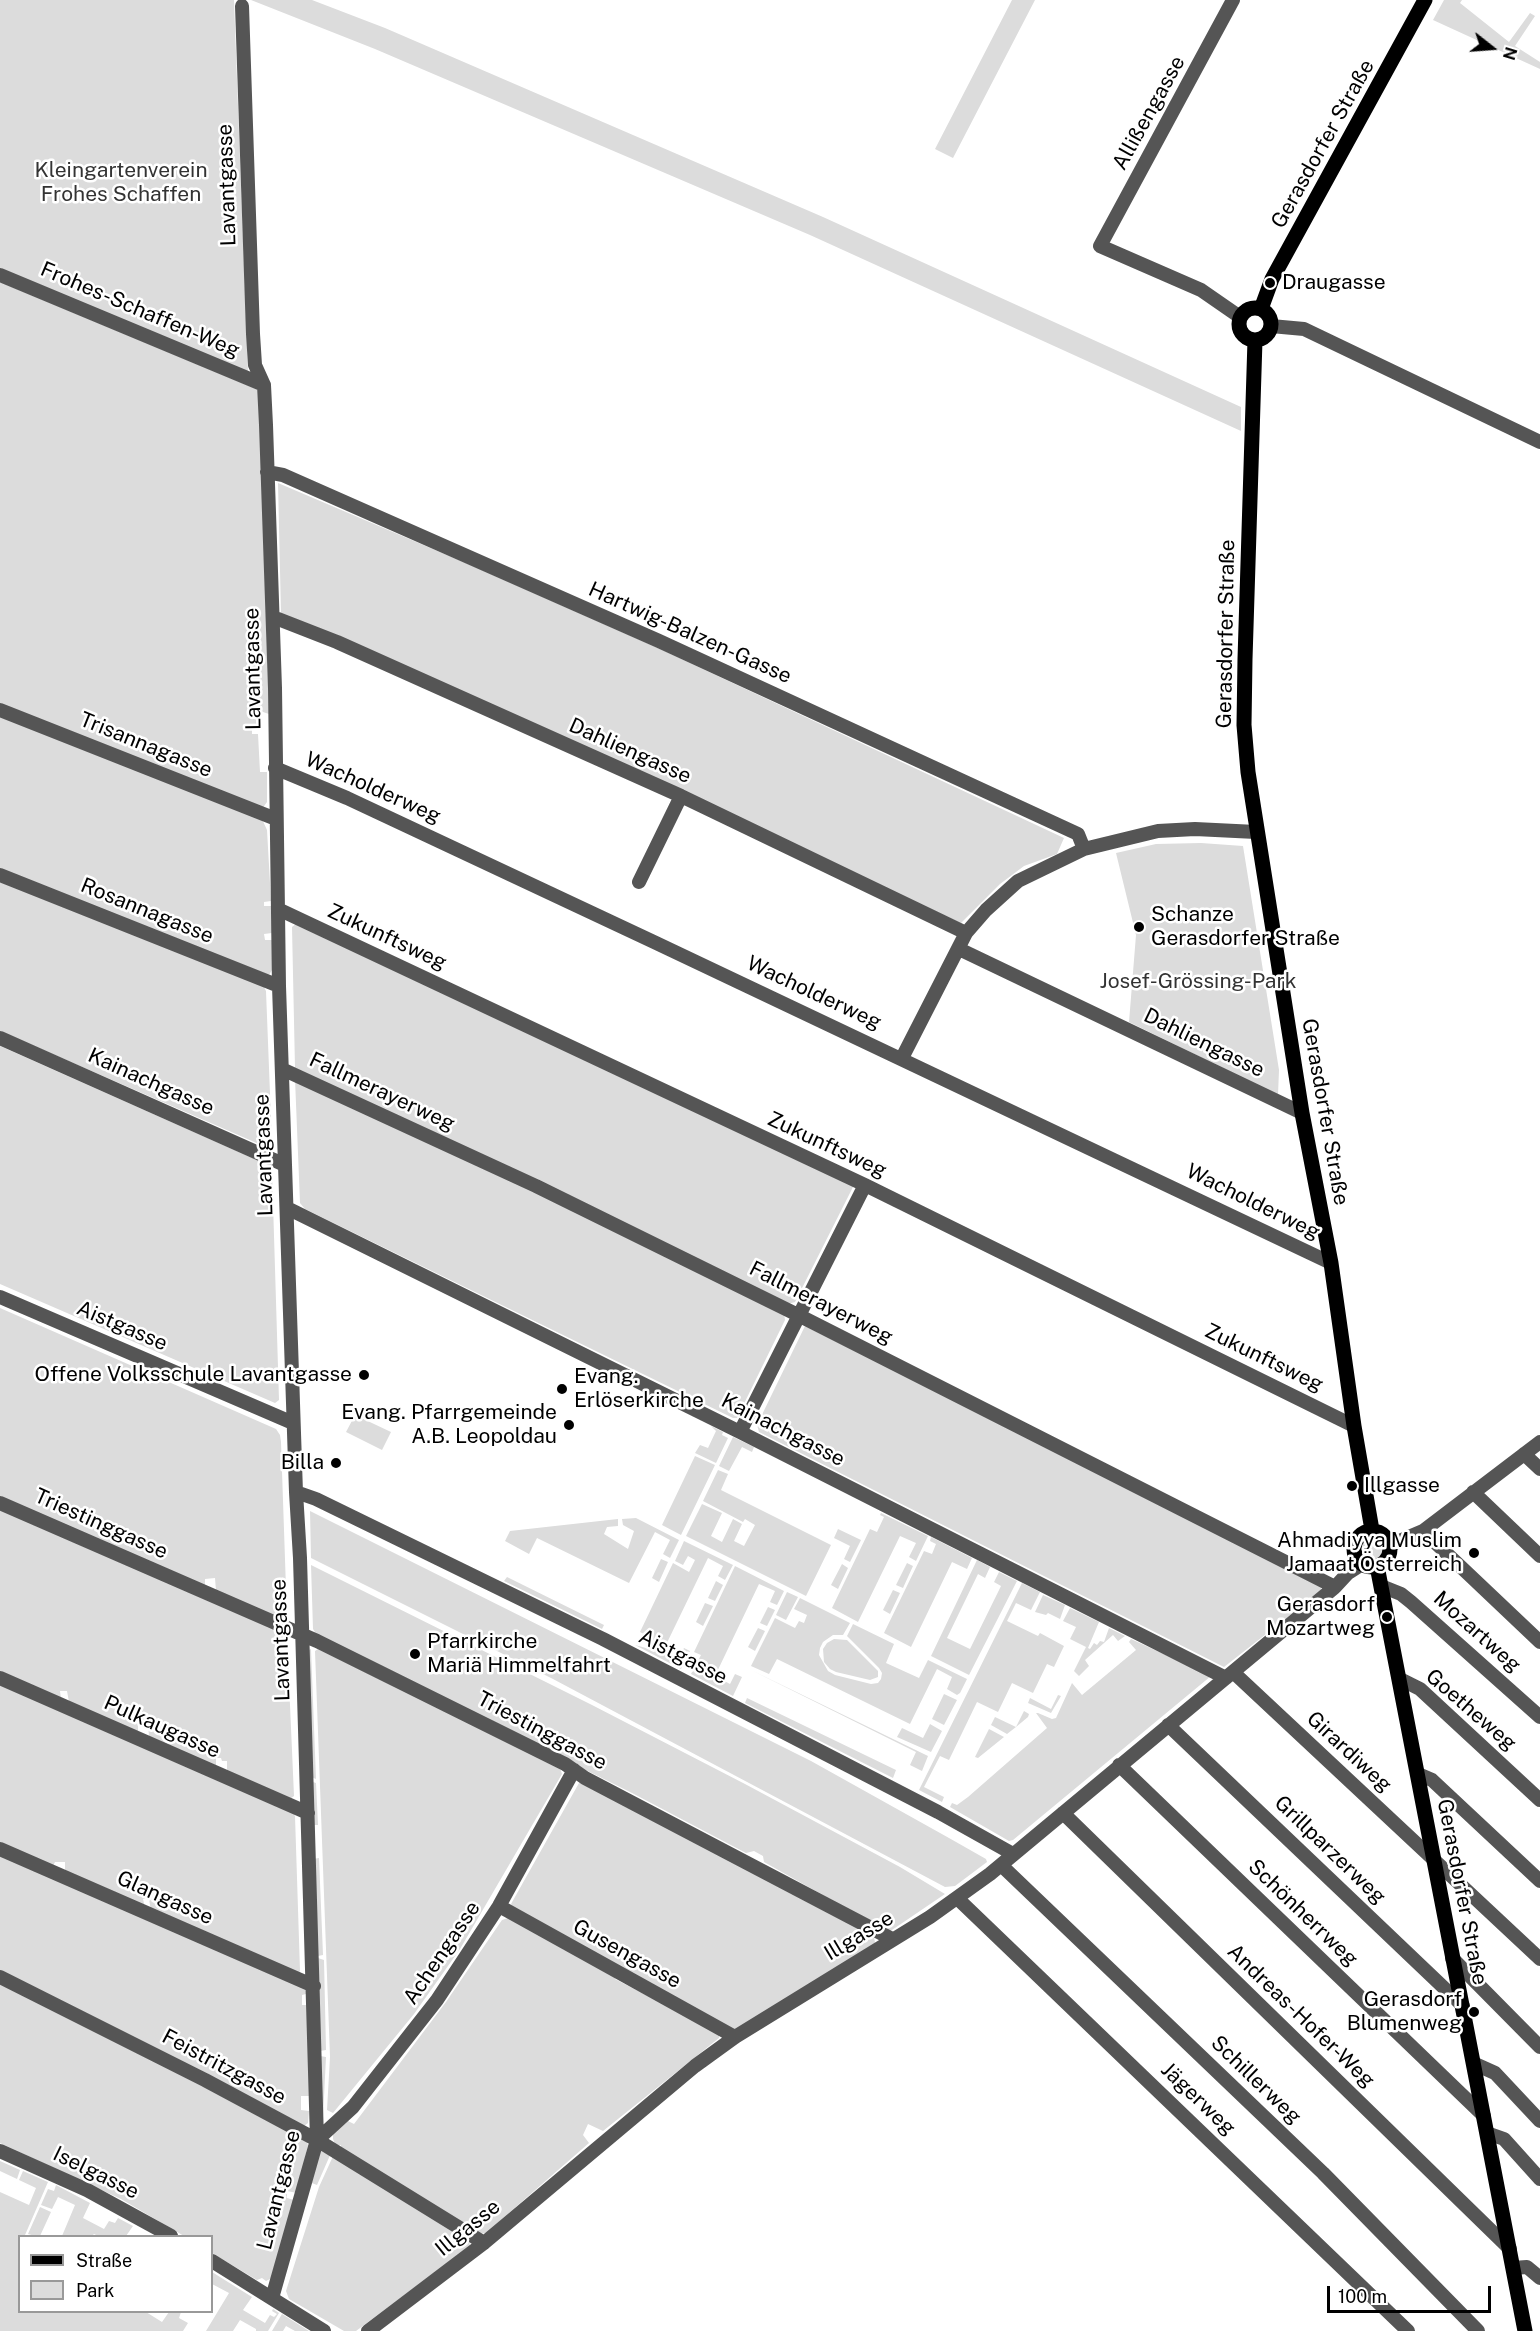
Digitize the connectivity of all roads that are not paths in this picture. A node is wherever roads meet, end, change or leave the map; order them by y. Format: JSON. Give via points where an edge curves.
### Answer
{"nodes":[{"id":1,"x":1233,"y":0,"type":"edge"},
{"id":2,"x":1425,"y":0,"type":"edge"},
{"id":3,"x":242,"y":6,"type":"dead end"},
{"id":4,"x":0,"y":275,"type":"edge"},
{"id":5,"x":1261,"y":309,"type":"junction"},
{"id":6,"x":1240,"y":317,"type":"junction"},
{"id":7,"x":1271,"y":326,"type":"junction"},
{"id":8,"x":1255,"y":340,"type":"junction"},
{"id":9,"x":264,"y":385,"type":"junction"},
{"id":10,"x":1540,"y":442,"type":"edge"},
{"id":11,"x":267,"y":472,"type":"junction"},
{"id":12,"x":273,"y":617,"type":"junction"},
{"id":13,"x":0,"y":710,"type":"edge"},
{"id":14,"x":275,"y":768,"type":"junction"},
{"id":15,"x":681,"y":796,"type":"junction"},
{"id":16,"x":276,"y":819,"type":"junction"},
{"id":17,"x":1256,"y":832,"type":"junction"},
{"id":18,"x":1084,"y":849,"type":"junction"},
{"id":19,"x":0,"y":874,"type":"edge"},
{"id":20,"x":639,"y":882,"type":"dead end"},
{"id":21,"x":278,"y":909,"type":"junction"},
{"id":22,"x":966,"y":933,"type":"junction"},
{"id":23,"x":959,"y":949,"type":"junction"},
{"id":24,"x":279,"y":986,"type":"junction"},
{"id":25,"x":0,"y":1038,"type":"edge"},
{"id":26,"x":902,"y":1058,"type":"junction"},
{"id":27,"x":282,"y":1069,"type":"junction"},
{"id":28,"x":1302,"y":1113,"type":"junction"},
{"id":29,"x":285,"y":1165,"type":"junction"},
{"id":30,"x":865,"y":1185,"type":"junction"},
{"id":31,"x":287,"y":1208,"type":"junction"},
{"id":32,"x":1331,"y":1263,"type":"junction"},
{"id":33,"x":0,"y":1297,"type":"edge"},
{"id":34,"x":800,"y":1316,"type":"junction"},
{"id":35,"x":293,"y":1423,"type":"junction"},
{"id":36,"x":1354,"y":1426,"type":"junction"},
{"id":37,"x":740,"y":1432,"type":"junction"},
{"id":38,"x":1540,"y":1442,"type":"edge"},
{"id":39,"x":1524,"y":1454,"type":"junction"},
{"id":40,"x":1540,"y":1469,"type":"edge"},
{"id":41,"x":296,"y":1492,"type":"junction"},
{"id":42,"x":1473,"y":1492,"type":"junction"},
{"id":43,"x":0,"y":1503,"type":"edge"},
{"id":44,"x":1372,"y":1530,"type":"junction"},
{"id":45,"x":1423,"y":1531,"type":"junction"},
{"id":46,"x":1390,"y":1545,"type":"junction"},
{"id":47,"x":1540,"y":1556,"type":"edge"},
{"id":48,"x":1370,"y":1565,"type":"junction"},
{"id":49,"x":1381,"y":1586,"type":"junction"},
{"id":50,"x":1335,"y":1587,"type":"junction"},
{"id":51,"x":301,"y":1634,"type":"junction"},
{"id":52,"x":1540,"y":1642,"type":"edge"},
{"id":53,"x":1230,"y":1675,"type":"junction"},
{"id":54,"x":0,"y":1678,"type":"edge"},
{"id":55,"x":1400,"y":1679,"type":"junction"},
{"id":56,"x":1540,"y":1717,"type":"edge"},
{"id":57,"x":1168,"y":1725,"type":"junction"},
{"id":58,"x":1119,"y":1765,"type":"junction"},
{"id":59,"x":574,"y":1770,"type":"junction"},
{"id":60,"x":1418,"y":1774,"type":"junction"},
{"id":61,"x":1540,"y":1800,"type":"edge"},
{"id":62,"x":308,"y":1813,"type":"junction"},
{"id":63,"x":1063,"y":1813,"type":"junction"},
{"id":64,"x":0,"y":1849,"type":"edge"},
{"id":65,"x":1013,"y":1854,"type":"junction"},
{"id":66,"x":1436,"y":1862,"type":"junction"},
{"id":67,"x":1001,"y":1865,"type":"junction"},
{"id":68,"x":1540,"y":1881,"type":"edge"},
{"id":69,"x":957,"y":1898,"type":"junction"},
{"id":70,"x":499,"y":1906,"type":"junction"},
{"id":71,"x":892,"y":1939,"type":"junction"},
{"id":72,"x":1452,"y":1958,"type":"junction"},
{"id":73,"x":1540,"y":1959,"type":"edge"},
{"id":74,"x":0,"y":1977,"type":"edge"},
{"id":75,"x":314,"y":1986,"type":"junction"},
{"id":76,"x":1462,"y":2006,"type":"junction"},
{"id":77,"x":735,"y":2037,"type":"junction"},
{"id":78,"x":1540,"y":2048,"type":"edge"},
{"id":79,"x":1475,"y":2064,"type":"junction"},
{"id":80,"x":1484,"y":2116,"type":"junction"},
{"id":81,"x":1540,"y":2121,"type":"edge"},
{"id":82,"x":1487,"y":2133,"type":"junction"},
{"id":83,"x":318,"y":2140,"type":"junction"},
{"id":84,"x":0,"y":2151,"type":"edge"},
{"id":85,"x":1540,"y":2179,"type":"edge"},
{"id":86,"x":169,"y":2235,"type":"edge"},
{"id":87,"x":484,"y":2243,"type":"junction"},
{"id":88,"x":1510,"y":2249,"type":"junction"},
{"id":89,"x":213,"y":2262,"type":"edge"},
{"id":90,"x":1513,"y":2268,"type":"junction"},
{"id":91,"x":1540,"y":2278,"type":"edge"},
{"id":92,"x":272,"y":2298,"type":"junction"},
{"id":93,"x":324,"y":2331,"type":"edge"},
{"id":94,"x":368,"y":2331,"type":"edge"},
{"id":95,"x":1408,"y":2331,"type":"edge"},
{"id":96,"x":1478,"y":2331,"type":"edge"},
{"id":97,"x":1525,"y":2331,"type":"edge"}],
"edges":[{"from":1,"to":6,"type":"street","name":"Allißengasse","via":[[1100,246],[1201,290]]},
{"from":2,"to":5,"type":"main road","name":"Gerasdorfer Straße","via":[[1272,279]]},
{"from":3,"to":9,"type":"street","name":"Lavantgasse","via":[[253,334],[255,364]]},
{"from":4,"to":9,"type":"street","name":"Frohes-Schaffen-Weg"},
{"from":5,"to":6,"type":"main road","via":[[1251,308]]},
{"from":5,"to":7,"type":"main road","via":[[1267,313]]},
{"from":6,"to":8,"type":"main road","via":[[1242,334]]},
{"from":7,"to":8,"type":"main road","via":[[1265,337]]},
{"from":7,"to":10,"type":"street","via":[[1304,329]]},
{"from":8,"to":17,"type":"main road","name":"Gerasdorfer Straße","via":[[1244,725]]},
{"from":9,"to":11,"type":"street","name":"Lavantgasse"},
{"from":11,"to":12,"type":"street","name":"Lavantgasse"},
{"from":11,"to":18,"type":"street","name":"Hartwig-Balzen-Gasse","via":[[283,475],[659,641],[1078,834]]},
{"from":12,"to":14,"type":"street","name":"Lavantgasse"},
{"from":12,"to":15,"type":"street","name":"Dahliengasse"},
{"from":13,"to":16,"type":"street","name":"Trisannagasse"},
{"from":14,"to":16,"type":"street","name":"Lavantgasse"},
{"from":14,"to":26,"type":"street","name":"Wacholderweg"},
{"from":15,"to":20,"type":"street"},
{"from":15,"to":22,"type":"street","name":"Dahliengasse"},
{"from":16,"to":21,"type":"street","name":"Lavantgasse"},
{"from":17,"to":18,"type":"street","via":[[1158,831]]},
{"from":17,"to":28,"type":"main road","name":"Gerasdorfer Straße"},
{"from":18,"to":22,"type":"street","via":[[1018,880]]},
{"from":19,"to":24,"type":"street","name":"Rosannagasse"},
{"from":21,"to":24,"type":"street","name":"Lavantgasse"},
{"from":21,"to":30,"type":"street","name":"Zukunftsweg"},
{"from":22,"to":23,"type":"street"},
{"from":23,"to":26,"type":"street"},
{"from":23,"to":28,"type":"street","name":"Dahliengasse"},
{"from":24,"to":27,"type":"street","name":"Lavantgasse"},
{"from":25,"to":29,"type":"street","name":"Kainachgasse"},
{"from":26,"to":32,"type":"street","name":"Wacholderweg"},
{"from":27,"to":29,"type":"street","name":"Lavantgasse"},
{"from":27,"to":34,"type":"street","name":"Fallmerayerweg","via":[[536,1186]]},
{"from":28,"to":32,"type":"main road","name":"Gerasdorfer Straße"},
{"from":29,"to":31,"type":"street","name":"Lavantgasse"},
{"from":30,"to":34,"type":"street"},
{"from":30,"to":36,"type":"street","name":"Zukunftsweg"},
{"from":31,"to":35,"type":"street","name":"Lavantgasse"},
{"from":31,"to":37,"type":"street","name":"Kainachgasse"},
{"from":32,"to":36,"type":"main road","name":"Gerasdorfer Straße"},
{"from":33,"to":35,"type":"street","name":"Aistgasse"},
{"from":34,"to":37,"type":"street"},
{"from":34,"to":50,"type":"street","name":"Fallmerayerweg"},
{"from":35,"to":41,"type":"street","name":"Lavantgasse"},
{"from":36,"to":44,"type":"main road","name":"Gerasdorfer Straße"},
{"from":37,"to":53,"type":"street","name":"Kainachgasse"},
{"from":38,"to":39,"type":"street"},
{"from":39,"to":40,"type":"street"},
{"from":39,"to":42,"type":"street"},
{"from":41,"to":51,"type":"street","name":"Lavantgasse"},
{"from":41,"to":65,"type":"street","name":"Aistgasse","via":[[611,1644]]},
{"from":42,"to":45,"type":"street"},
{"from":42,"to":47,"type":"street"},
{"from":43,"to":51,"type":"street","name":"Triestinggasse"},
{"from":44,"to":46,"type":"main road","via":[[1382,1533]]},
{"from":44,"to":48,"type":"main road","name":"Gerasdorfer Straße","via":[[1361,1534],[1355,1542],[1355,1556]]},
{"from":45,"to":46,"type":"street"},
{"from":45,"to":52,"type":"street"},
{"from":46,"to":48,"type":"main road","via":[[1388,1558]]},
{"from":48,"to":49,"type":"main road","name":"Gerasdorfer Straße"},
{"from":48,"to":50,"type":"street","name":"Illgasse","via":[[1348,1573]]},
{"from":49,"to":55,"type":"main road","name":"Gerasdorfer Straße"},
{"from":49,"to":56,"type":"street","name":"Mozartweg","via":[[1411,1602]]},
{"from":50,"to":53,"type":"street","name":"Illgasse"},
{"from":51,"to":59,"type":"street","name":"Triestinggasse"},
{"from":51,"to":62,"type":"street","name":"Lavantgasse"},
{"from":53,"to":57,"type":"street","name":"Illgasse"},
{"from":53,"to":66,"type":"street","name":"Girardiweg"},
{"from":54,"to":62,"type":"street","name":"Pulkaugasse"},
{"from":55,"to":60,"type":"main road","name":"Gerasdorfer Straße"},
{"from":55,"to":61,"type":"street","name":"Goetheweg","via":[[1420,1689]]},
{"from":57,"to":58,"type":"street","name":"Illgasse"},
{"from":57,"to":76,"type":"street","name":"Grillparzerweg"},
{"from":58,"to":63,"type":"street","name":"Illgasse"},
{"from":58,"to":80,"type":"street","name":"Schönherrweg"},
{"from":59,"to":70,"type":"street","name":"Achengasse"},
{"from":59,"to":71,"type":"street","name":"Triestinggasse"},
{"from":60,"to":66,"type":"main road","name":"Gerasdorfer Straße"},
{"from":60,"to":68,"type":"street","via":[[1432,1780]]},
{"from":62,"to":75,"type":"street","name":"Lavantgasse"},
{"from":63,"to":65,"type":"street","name":"Illgasse"},
{"from":63,"to":88,"type":"street","name":"Andreas-Hofer-Weg"},
{"from":64,"to":75,"type":"street","name":"Glangasse"},
{"from":65,"to":67,"type":"street","name":"Illgasse"},
{"from":66,"to":72,"type":"main road","name":"Gerasdorfer Straße"},
{"from":66,"to":73,"type":"street","name":"Girardiweg"},
{"from":67,"to":69,"type":"street","name":"Illgasse"},
{"from":67,"to":96,"type":"street","name":"Schillerweg","via":[[1323,2172]]},
{"from":69,"to":71,"type":"street","name":"Illgasse"},
{"from":69,"to":95,"type":"street","name":"Jägerweg"},
{"from":70,"to":77,"type":"street","name":"Gusengasse"},
{"from":70,"to":83,"type":"street","name":"Achengasse","via":[[419,2023],[353,2107]]},
{"from":71,"to":77,"type":"street","name":"Illgasse"},
{"from":72,"to":76,"type":"main road","name":"Gerasdorfer Straße"},
{"from":72,"to":78,"type":"street"},
{"from":74,"to":83,"type":"street","name":"Feistritzgasse"},
{"from":75,"to":83,"type":"street","name":"Lavantgasse"},
{"from":76,"to":79,"type":"main road","name":"Gerasdorfer Straße"},
{"from":77,"to":87,"type":"street","name":"Illgasse","via":[[668,2087]]},
{"from":79,"to":80,"type":"main road","name":"Gerasdorfer Straße"},
{"from":79,"to":81,"type":"street","via":[[1495,2073]]},
{"from":80,"to":82,"type":"main road","name":"Gerasdorfer Straße"},
{"from":82,"to":85,"type":"street","via":[[1504,2139]]},
{"from":82,"to":88,"type":"main road","name":"Gerasdorfer Straße"},
{"from":83,"to":87,"type":"street","name":"Feistritzgasse"},
{"from":83,"to":92,"type":"street","name":"Lavantgasse"},
{"from":84,"to":86,"type":"street","name":"Iselgasse","via":[[87,2190]]},
{"from":87,"to":94,"type":"street","name":"Illgasse"},
{"from":88,"to":90,"type":"main road","name":"Gerasdorfer Straße"},
{"from":89,"to":92,"type":"street"},
{"from":90,"to":91,"type":"street","via":[[1527,2267]]},
{"from":90,"to":97,"type":"main road","name":"Gerasdorfer Straße"},
{"from":92,"to":93,"type":"street"}]}
